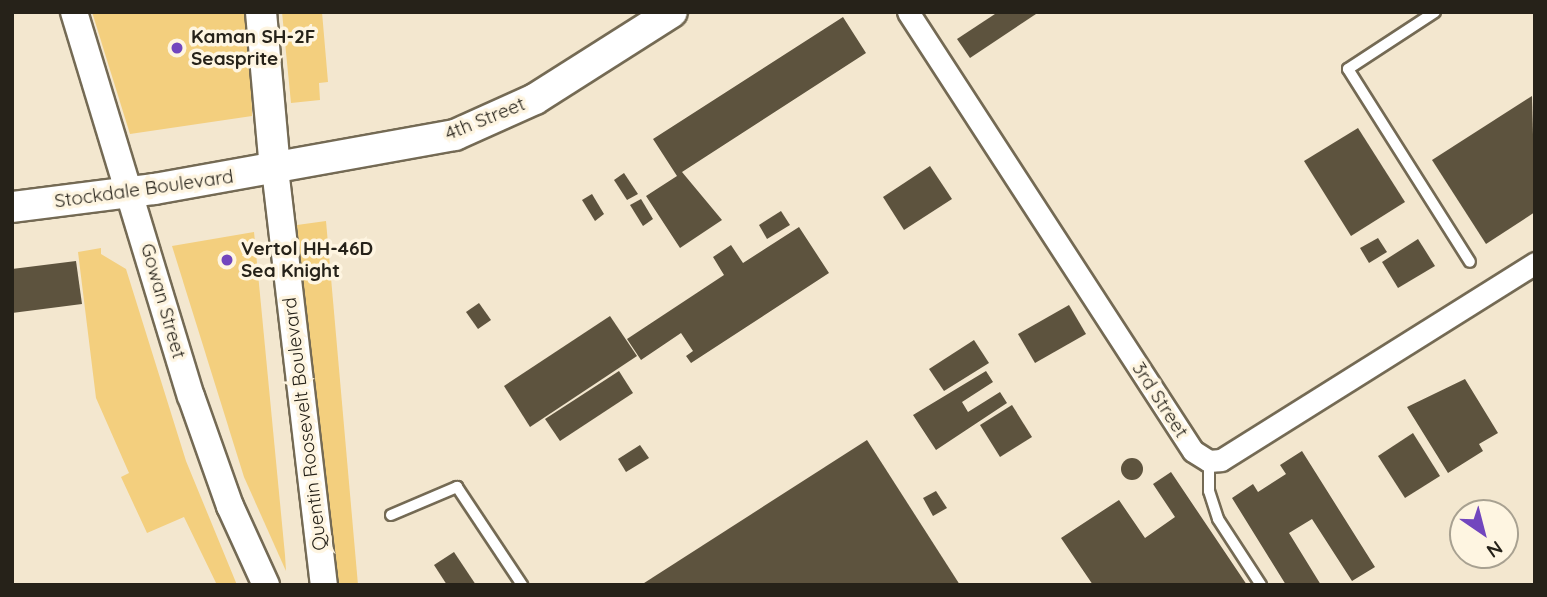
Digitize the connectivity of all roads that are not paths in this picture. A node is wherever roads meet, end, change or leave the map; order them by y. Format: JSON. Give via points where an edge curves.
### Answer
{"nodes":[{"id":1,"x":74,"y":12,"type":"edge"},
{"id":2,"x":261,"y":12,"type":"edge"},
{"id":3,"x":672,"y":12,"type":"edge"},
{"id":4,"x":908,"y":12,"type":"edge"},
{"id":5,"x":1435,"y":12,"type":"edge"},
{"id":6,"x":275,"y":169,"type":"junction"},
{"id":7,"x":132,"y":193,"type":"junction"},
{"id":8,"x":12,"y":207,"type":"edge"},
{"id":9,"x":1470,"y":261,"type":"dead end"},
{"id":10,"x":1535,"y":263,"type":"edge"},
{"id":11,"x":1209,"y":461,"type":"junction"},
{"id":12,"x":391,"y":515,"type":"dead end"},
{"id":13,"x":266,"y":585,"type":"edge"},
{"id":14,"x":324,"y":585,"type":"edge"},
{"id":15,"x":522,"y":585,"type":"edge"},
{"id":16,"x":1261,"y":585,"type":"edge"}],
"edges":[{"from":1,"to":7,"type":"street","name":"Gowan Street"},
{"from":2,"to":6,"type":"main road","name":"Quentin Roosevelt Boulevard"},
{"from":3,"to":6,"type":"main road","name":"4th Street","via":[[535,99],[455,135]]},
{"from":4,"to":11,"type":"street","name":"3rd Street","via":[[1193,451]]},
{"from":5,"to":9,"type":"lane","via":[[1348,69]]},
{"from":6,"to":7,"type":"main road","name":"Stockdale Boulevard"},
{"from":6,"to":14,"type":"street","name":"Quentin Roosevelt Boulevard"},
{"from":7,"to":8,"type":"main road","name":"Stockdale Boulevard"},
{"from":7,"to":13,"type":"street","name":"Gowan Street","via":[[191,396],[230,506]]},
{"from":10,"to":11,"type":"street","via":[[1221,460]]},
{"from":11,"to":16,"type":"lane","via":[[1209,491],[1218,519]]},
{"from":12,"to":15,"type":"lane","via":[[457,486]]}]}
